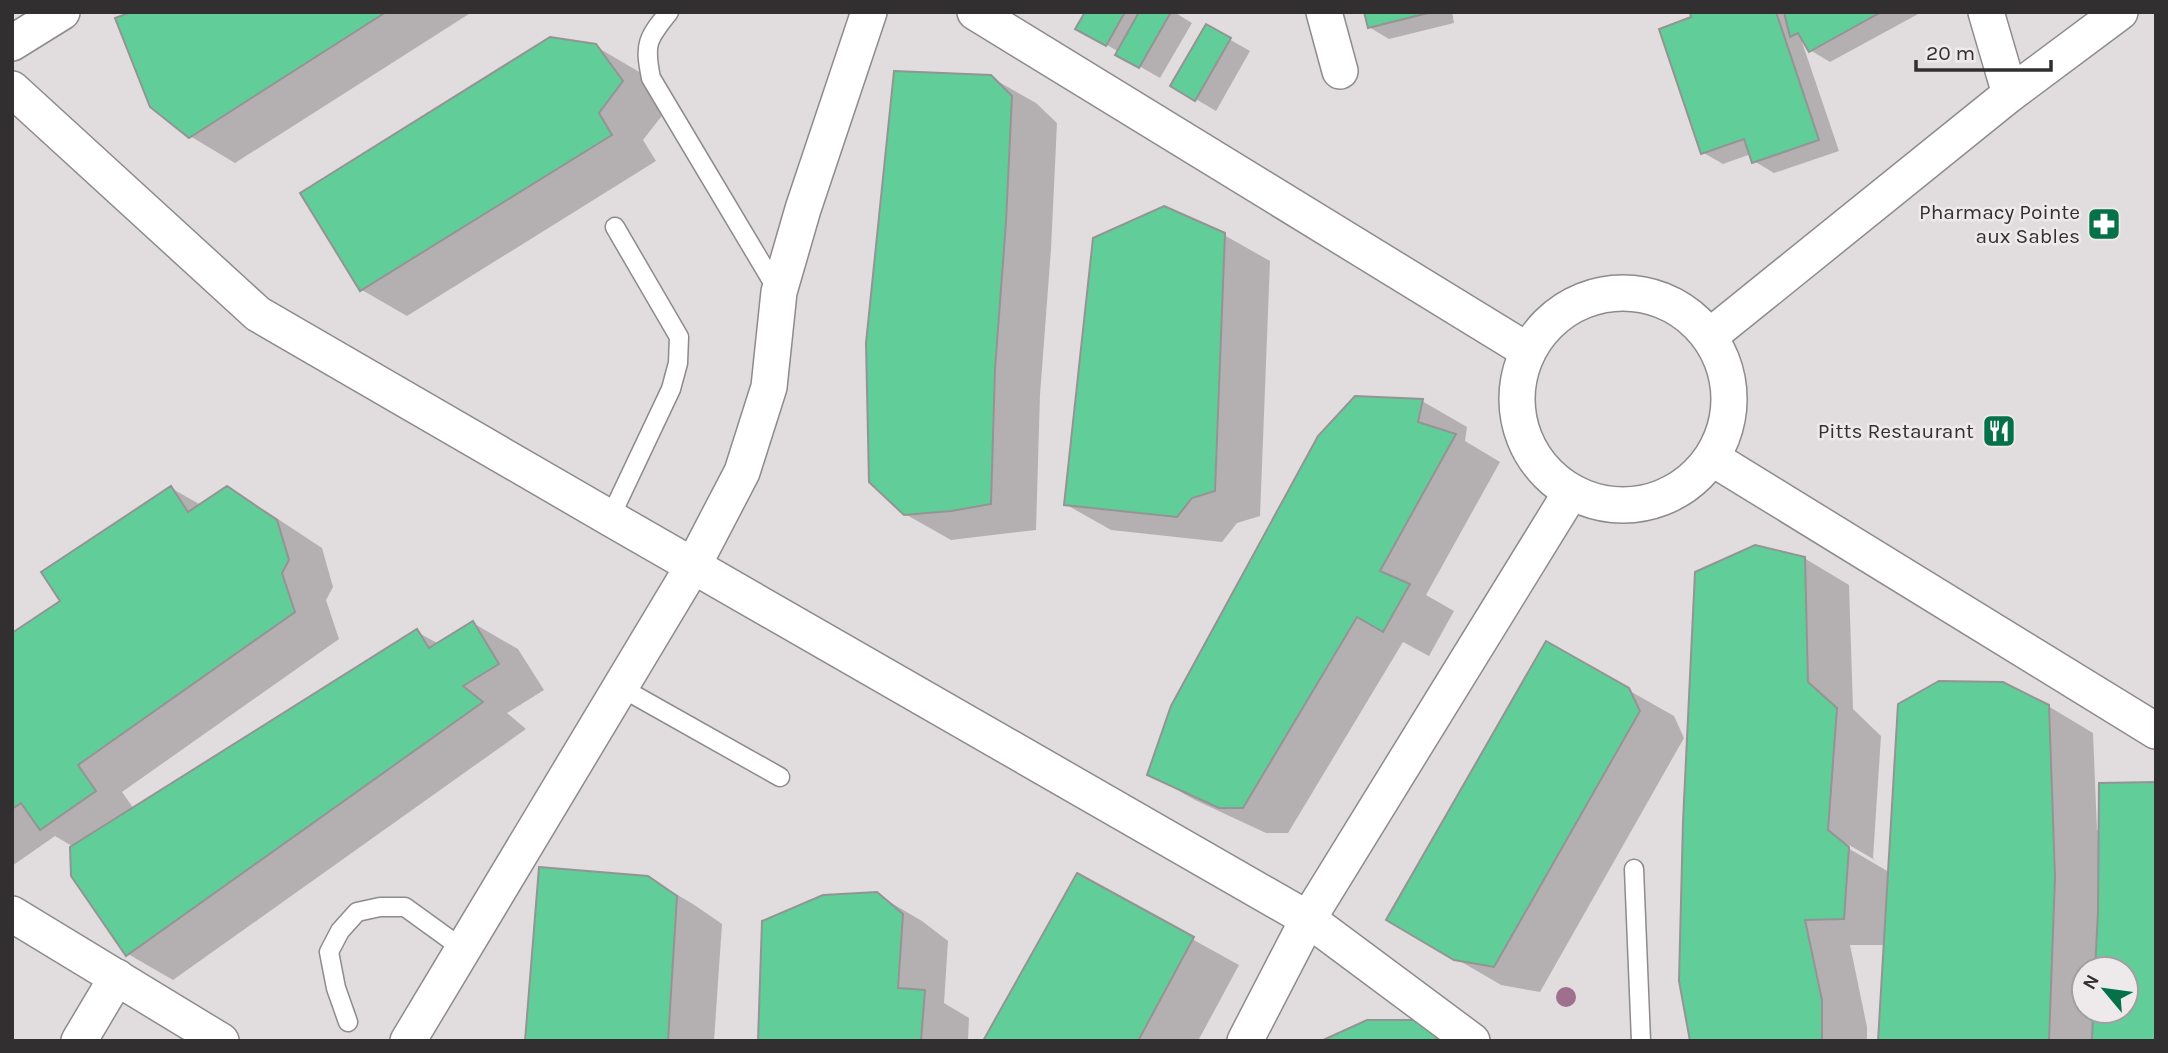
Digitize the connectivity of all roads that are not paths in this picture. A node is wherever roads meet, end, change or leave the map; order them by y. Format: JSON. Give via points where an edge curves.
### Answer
{"nodes":[{"id":1,"x":62,"y":12,"type":"edge"},
{"id":2,"x":669,"y":12,"type":"edge"},
{"id":3,"x":869,"y":12,"type":"edge"},
{"id":4,"x":975,"y":12,"type":"edge"},
{"id":5,"x":1324,"y":12,"type":"edge"},
{"id":6,"x":1986,"y":12,"type":"edge"},
{"id":7,"x":2120,"y":12,"type":"edge"},
{"id":8,"x":12,"y":43,"type":"edge"},
{"id":9,"x":1340,"y":71,"type":"dead end"},
{"id":10,"x":12,"y":89,"type":"edge"},
{"id":11,"x":2010,"y":94,"type":"junction"},
{"id":12,"x":615,"y":227,"type":"dead end"},
{"id":13,"x":779,"y":292,"type":"junction"},
{"id":14,"x":1710,"y":337,"type":"junction"},
{"id":15,"x":1528,"y":351,"type":"junction"},
{"id":16,"x":1712,"y":458,"type":"junction"},
{"id":17,"x":1571,"y":492,"type":"junction"},
{"id":18,"x":610,"y":518,"type":"junction"},
{"id":19,"x":693,"y":566,"type":"junction"},
{"id":20,"x":620,"y":687,"type":"junction"},
{"id":21,"x":2156,"y":731,"type":"edge"},
{"id":22,"x":780,"y":777,"type":"dead end"},
{"id":23,"x":1634,"y":869,"type":"dead end"},
{"id":24,"x":12,"y":914,"type":"edge"},
{"id":25,"x":1308,"y":919,"type":"junction"},
{"id":26,"x":463,"y":949,"type":"junction"},
{"id":27,"x":117,"y":977,"type":"junction"},
{"id":28,"x":348,"y":1022,"type":"dead end"},
{"id":29,"x":79,"y":1041,"type":"edge"},
{"id":30,"x":222,"y":1041,"type":"edge"},
{"id":31,"x":408,"y":1041,"type":"edge"},
{"id":32,"x":1245,"y":1041,"type":"edge"},
{"id":33,"x":1472,"y":1041,"type":"edge"},
{"id":34,"x":1641,"y":1041,"type":"edge"}],
"edges":[{"from":1,"to":8,"type":"street"},
{"from":2,"to":13,"type":"lane","via":[[650,35],[646,56],[651,78]]},
{"from":3,"to":13,"type":"street"},
{"from":4,"to":15,"type":"street"},
{"from":5,"to":9,"type":"street"},
{"from":6,"to":11,"type":"street"},
{"from":7,"to":11,"type":"street"},
{"from":10,"to":18,"type":"street","via":[[258,314]]},
{"from":11,"to":14,"type":"street"},
{"from":12,"to":18,"type":"lane","via":[[679,338],[671,389]]},
{"from":13,"to":19,"type":"street","via":[[769,387],[742,472]]},
{"from":14,"to":15,"type":"street","via":[[1685,311],[1663,300],[1616,292],[1580,301],[1550,321]]},
{"from":14,"to":16,"type":"street","via":[[1725,365],[1730,397],[1725,429]]},
{"from":15,"to":17,"type":"street","via":[[1518,382],[1518,415],[1527,446],[1545,473]]},
{"from":16,"to":17,"type":"street","via":[[1690,481],[1663,498],[1633,506],[1601,503]]},
{"from":16,"to":21,"type":"street"},
{"from":17,"to":25,"type":"street"},
{"from":18,"to":19,"type":"street"},
{"from":19,"to":20,"type":"street"},
{"from":19,"to":25,"type":"street"},
{"from":20,"to":22,"type":"lane"},
{"from":20,"to":26,"type":"street"},
{"from":23,"to":34,"type":"lane"},
{"from":24,"to":27,"type":"street"},
{"from":25,"to":32,"type":"street"},
{"from":25,"to":33,"type":"street"},
{"from":26,"to":28,"type":"lane","via":[[405,907],[357,912],[329,952]]},
{"from":26,"to":31,"type":"street"},
{"from":27,"to":29,"type":"street"},
{"from":27,"to":30,"type":"street"}]}
